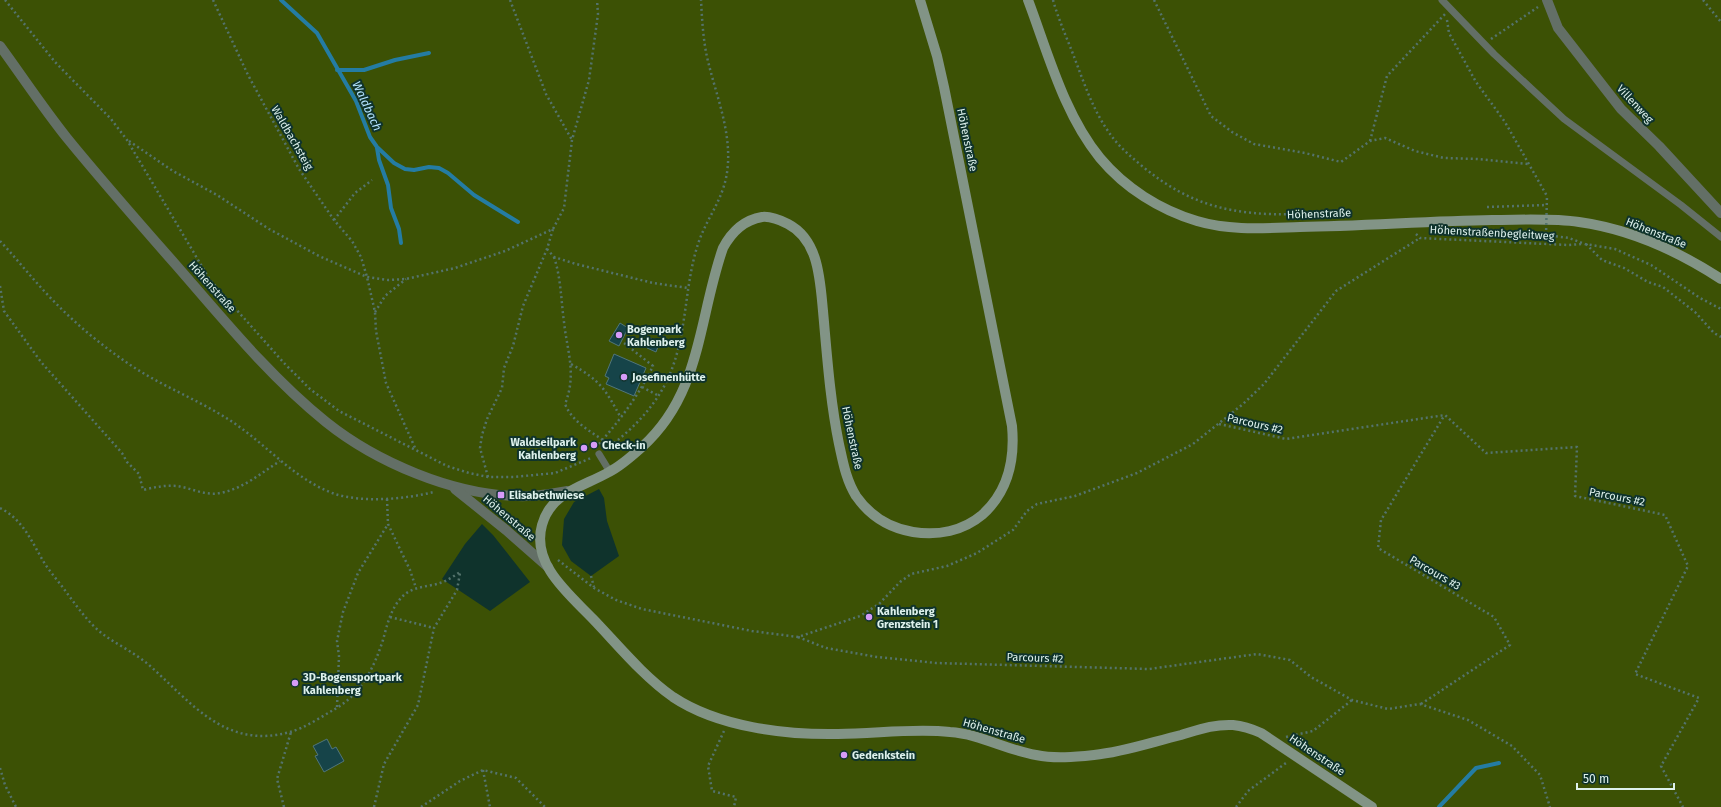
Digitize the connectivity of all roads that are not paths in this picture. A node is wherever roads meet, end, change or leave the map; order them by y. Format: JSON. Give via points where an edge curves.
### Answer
{"nodes":[{"id":1,"x":920,"y":0,"type":"edge"},
{"id":2,"x":1028,"y":0,"type":"edge"},
{"id":3,"x":1444,"y":2,"type":"edge"},
{"id":4,"x":1547,"y":3,"type":"edge"},
{"id":5,"x":0,"y":46,"type":"edge"},
{"id":6,"x":1721,"y":213,"type":"edge"},
{"id":7,"x":1721,"y":237,"type":"edge"},
{"id":8,"x":1721,"y":279,"type":"edge"},
{"id":9,"x":599,"y":454,"type":"road end"},
{"id":10,"x":610,"y":472,"type":"junction"},
{"id":11,"x":454,"y":488,"type":"junction"},
{"id":12,"x":567,"y":491,"type":"junction"},
{"id":13,"x":548,"y":567,"type":"junction"},
{"id":14,"x":1372,"y":807,"type":"edge"}],
"edges":[{"from":1,"to":10,"type":"street","name":"Höhenstraße","via":[[937,56],[947,102],[1012,426],[1010,469],[1001,492],[986,511],[967,525],[951,532],[935,534],[892,527],[866,508],[849,483],[843,460],[830,390],[816,260],[801,232],[793,226],[764,217],[742,226],[723,248],[694,362],[685,389],[672,412],[649,441]]},
{"from":2,"to":8,"type":"street","name":"Höhenstraße","via":[[1061,89],[1080,129],[1099,157],[1110,170],[1140,194],[1198,221],[1238,228],[1550,219],[1579,222],[1628,233],[1687,258]]},
{"from":3,"to":7,"type":"lane","via":[[1485,45],[1564,118]]},
{"from":4,"to":6,"type":"street","name":"Villenweg","via":[[1558,28],[1621,109]]},
{"from":5,"to":11,"type":"street","name":"Höhenstraße","via":[[71,142],[197,289],[288,388],[326,422],[368,450]]},
{"from":9,"to":10,"type":"lane"},
{"from":10,"to":12,"type":"street","name":"Höhenstraße"},
{"from":11,"to":12,"type":"street","name":"Höhenstraße","via":[[519,496]]},
{"from":11,"to":13,"type":"street","name":"Höhenstraße"},
{"from":12,"to":13,"type":"street","name":"Höhenstraße","via":[[545,516],[541,531],[542,549]]},
{"from":13,"to":14,"type":"street","name":"Höhenstraße","via":[[571,596],[650,678],[686,705],[728,721],[779,730],[835,734],[956,732],[1036,755],[1065,757],[1111,753],[1221,725],[1241,726],[1272,740]]}]}
